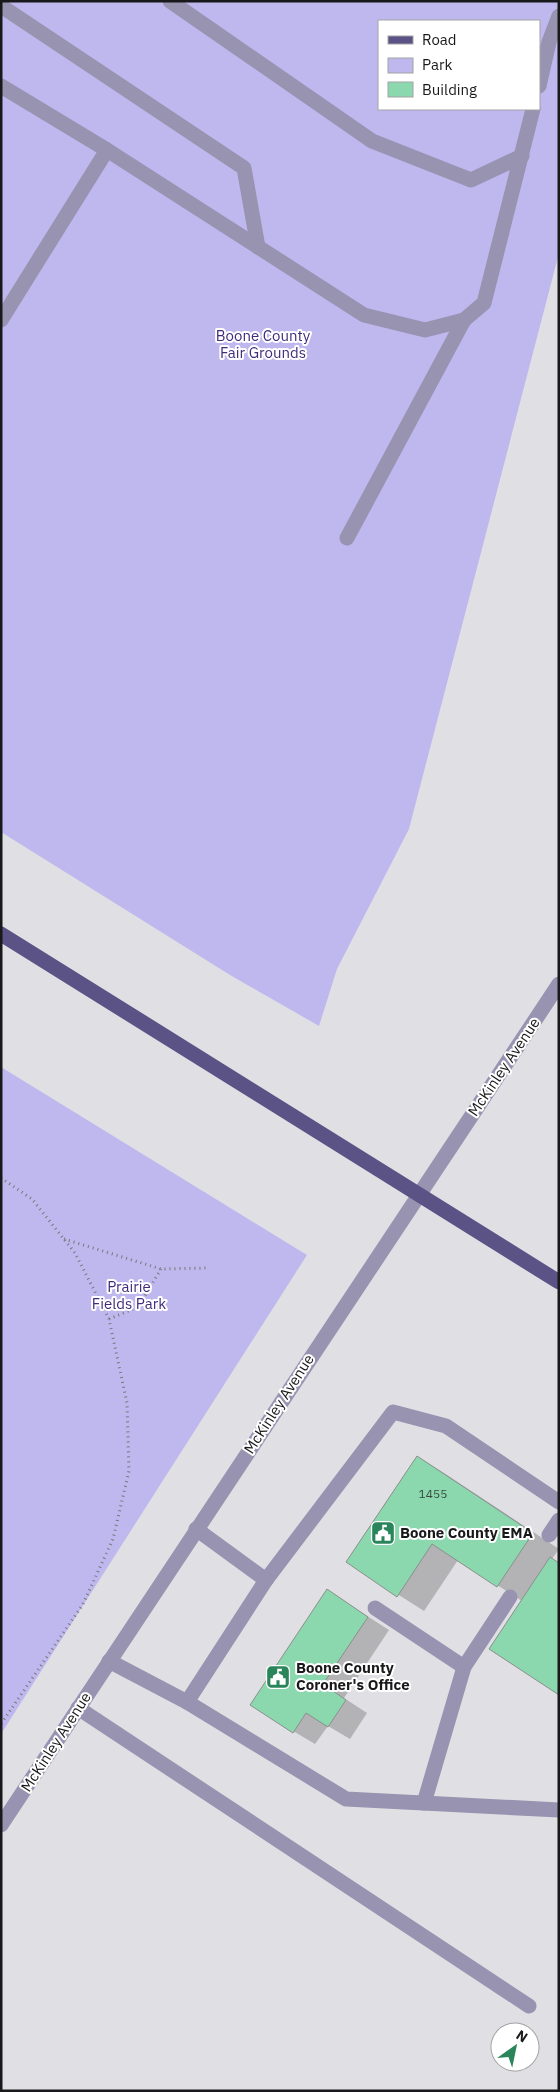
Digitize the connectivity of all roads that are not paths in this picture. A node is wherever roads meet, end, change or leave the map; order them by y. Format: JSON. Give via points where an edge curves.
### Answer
{"nodes":[{"id":1,"x":170,"y":1,"type":"edge"},
{"id":2,"x":1,"y":6,"type":"edge"},
{"id":3,"x":559,"y":16,"type":"edge"},
{"id":4,"x":540,"y":82,"type":"edge"},
{"id":5,"x":1,"y":86,"type":"edge"},
{"id":6,"x":533,"y":110,"type":"edge"},
{"id":7,"x":107,"y":150,"type":"junction"},
{"id":8,"x":522,"y":156,"type":"junction"},
{"id":9,"x":258,"y":247,"type":"junction"},
{"id":10,"x":1,"y":320,"type":"edge"},
{"id":11,"x":464,"y":320,"type":"junction"},
{"id":12,"x":347,"y":538,"type":"dead end"},
{"id":13,"x":1,"y":934,"type":"edge"},
{"id":14,"x":559,"y":984,"type":"edge"},
{"id":15,"x":418,"y":1194,"type":"junction"},
{"id":16,"x":559,"y":1282,"type":"edge"},
{"id":17,"x":559,"y":1502,"type":"edge"},
{"id":18,"x":559,"y":1520,"type":"edge"},
{"id":19,"x":196,"y":1530,"type":"junction"},
{"id":20,"x":549,"y":1535,"type":"dead end"},
{"id":21,"x":266,"y":1580,"type":"junction"},
{"id":22,"x":510,"y":1597,"type":"dead end"},
{"id":23,"x":375,"y":1608,"type":"dead end"},
{"id":24,"x":109,"y":1661,"type":"junction"},
{"id":25,"x":464,"y":1667,"type":"junction"},
{"id":26,"x":187,"y":1702,"type":"junction"},
{"id":27,"x":78,"y":1708,"type":"junction"},
{"id":28,"x":424,"y":1803,"type":"junction"},
{"id":29,"x":559,"y":1810,"type":"edge"},
{"id":30,"x":1,"y":1824,"type":"edge"},
{"id":31,"x":529,"y":2006,"type":"dead end"}],
"edges":[{"from":1,"to":8,"type":"street","via":[[372,141],[471,180]]},
{"from":2,"to":9,"type":"street","via":[[244,168]]},
{"from":3,"to":4,"type":"street"},
{"from":5,"to":7,"type":"street"},
{"from":6,"to":8,"type":"street"},
{"from":7,"to":9,"type":"street"},
{"from":7,"to":10,"type":"street"},
{"from":8,"to":11,"type":"street","via":[[484,303]]},
{"from":9,"to":11,"type":"street","via":[[364,315],[425,330]]},
{"from":11,"to":12,"type":"street"},
{"from":13,"to":15,"type":"main road"},
{"from":14,"to":15,"type":"street","name":"McKinley Avenue"},
{"from":15,"to":16,"type":"main road"},
{"from":15,"to":19,"type":"street","name":"McKinley Avenue"},
{"from":17,"to":21,"type":"street","via":[[446,1426],[393,1412]]},
{"from":18,"to":20,"type":"street"},
{"from":19,"to":21,"type":"street"},
{"from":19,"to":24,"type":"street","name":"McKinley Avenue"},
{"from":21,"to":26,"type":"street"},
{"from":22,"to":25,"type":"street"},
{"from":23,"to":25,"type":"street"},
{"from":24,"to":26,"type":"street"},
{"from":24,"to":27,"type":"street","name":"McKinley Avenue"},
{"from":25,"to":28,"type":"street"},
{"from":26,"to":28,"type":"street","via":[[346,1799]]},
{"from":27,"to":30,"type":"street","name":"McKinley Avenue"},
{"from":27,"to":31,"type":"street"},
{"from":28,"to":29,"type":"street"}]}
